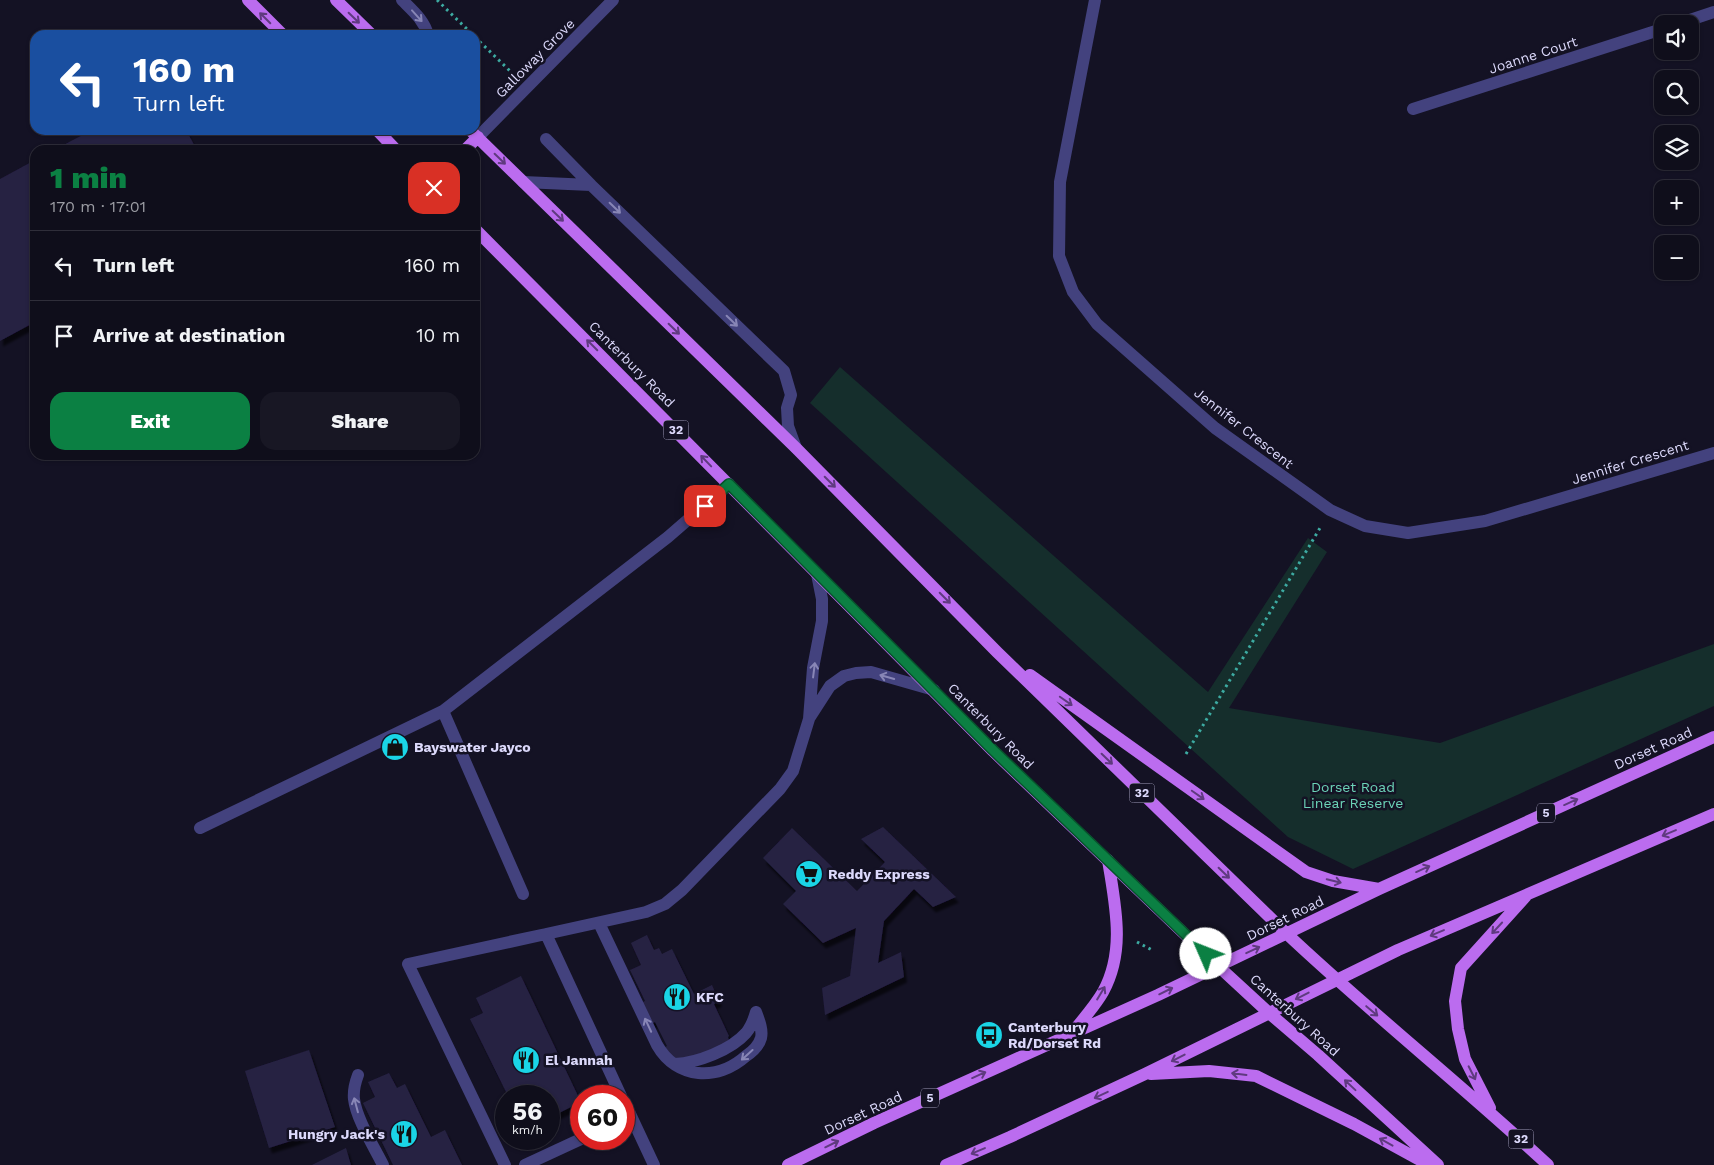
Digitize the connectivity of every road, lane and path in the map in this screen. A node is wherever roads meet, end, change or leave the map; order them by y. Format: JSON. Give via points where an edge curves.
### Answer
{"nodes":[{"id":1,"x":248,"y":0,"type":"edge"},
{"id":2,"x":336,"y":0,"type":"edge"},
{"id":3,"x":402,"y":0,"type":"edge"},
{"id":4,"x":437,"y":0,"type":"edge"},
{"id":5,"x":613,"y":0,"type":"edge"},
{"id":6,"x":1095,"y":0,"type":"edge"},
{"id":7,"x":1714,"y":12,"type":"edge"},
{"id":8,"x":1699,"y":17,"type":"edge"},
{"id":9,"x":278,"y":30,"type":"edge"},
{"id":10,"x":367,"y":30,"type":"edge"},
{"id":11,"x":427,"y":30,"type":"edge"},
{"id":12,"x":468,"y":30,"type":"edge"},
{"id":13,"x":1654,"y":32,"type":"edge"},
{"id":14,"x":480,"y":42,"type":"edge"},
{"id":15,"x":510,"y":71,"type":"dead end"},
{"id":16,"x":1413,"y":109,"type":"dead end"},
{"id":17,"x":480,"y":128,"type":"edge"},
{"id":18,"x":382,"y":135,"type":"edge"},
{"id":19,"x":475,"y":135,"type":"edge"},
{"id":20,"x":546,"y":140,"type":"dead end"},
{"id":21,"x":391,"y":145,"type":"edge"},
{"id":22,"x":523,"y":182,"type":"junction"},
{"id":23,"x":591,"y":185,"type":"junction"},
{"id":24,"x":480,"y":234,"type":"edge"},
{"id":25,"x":796,"y":448,"type":"junction"},
{"id":26,"x":1714,"y":453,"type":"edge"},
{"id":27,"x":729,"y":484,"type":"junction"},
{"id":28,"x":1330,"y":510,"type":"junction"},
{"id":29,"x":817,"y":574,"type":"junction"},
{"id":30,"x":997,"y":652,"type":"junction"},
{"id":31,"x":934,"y":690,"type":"junction"},
{"id":32,"x":443,"y":711,"type":"junction"},
{"id":33,"x":809,"y":719,"type":"junction"},
{"id":34,"x":1714,"y":737,"type":"edge"},
{"id":35,"x":1186,"y":754,"type":"dead end"},
{"id":36,"x":1714,"y":814,"type":"edge"},
{"id":37,"x":200,"y":828,"type":"dead end"},
{"id":38,"x":1108,"y":860,"type":"junction"},
{"id":39,"x":1379,"y":889,"type":"junction"},
{"id":40,"x":1530,"y":892,"type":"junction"},
{"id":41,"x":523,"y":894,"type":"dead end"},
{"id":42,"x":599,"y":923,"type":"junction"},
{"id":43,"x":546,"y":934,"type":"junction"},
{"id":44,"x":1287,"y":934,"type":"junction"},
{"id":45,"x":1134,"y":940,"type":"dead end"},
{"id":46,"x":1152,"y":950,"type":"dead end"},
{"id":47,"x":1218,"y":966,"type":"junction"},
{"id":48,"x":1335,"y":979,"type":"junction"},
{"id":49,"x":1269,"y":1013,"type":"junction"},
{"id":50,"x":1073,"y":1032,"type":"junction"},
{"id":51,"x":675,"y":1064,"type":"junction"},
{"id":52,"x":1145,"y":1074,"type":"junction"},
{"id":53,"x":358,"y":1075,"type":"dead end"},
{"id":54,"x":616,"y":1085,"type":"edge"},
{"id":55,"x":1493,"y":1113,"type":"junction"},
{"id":56,"x":635,"y":1131,"type":"edge"},
{"id":57,"x":570,"y":1143,"type":"edge"},
{"id":58,"x":383,"y":1165,"type":"edge"},
{"id":59,"x":505,"y":1165,"type":"edge"},
{"id":60,"x":525,"y":1165,"type":"edge"},
{"id":61,"x":654,"y":1165,"type":"edge"},
{"id":62,"x":788,"y":1165,"type":"edge"},
{"id":63,"x":946,"y":1165,"type":"edge"},
{"id":64,"x":1429,"y":1165,"type":"edge"},
{"id":65,"x":1438,"y":1165,"type":"edge"},
{"id":66,"x":1548,"y":1165,"type":"edge"}],
"edges":[{"from":9,"to":1,"type":"main road","one_way":true},
{"from":2,"to":10,"type":"main road","one_way":true},
{"from":3,"to":11,"type":"street","one_way":true,"via":[[420,18]]},
{"from":4,"to":12,"type":"path"},
{"from":5,"to":17,"type":"street","name":"Galloway Grove"},
{"from":6,"to":28,"type":"street","name":"Jennifer Crescent","via":[[1060,182],[1060,256],[1072,292],[1097,324],[1215,428]]},
{"from":7,"to":8,"type":"street"},
{"from":13,"to":16,"type":"street","name":"Joanne Court"},
{"from":14,"to":15,"type":"path"},
{"from":18,"to":21,"type":"main road"},
{"from":19,"to":22,"type":"main road","number":"32","one_way":true},
{"from":20,"to":23,"type":"street"},
{"from":22,"to":23,"type":"street"},
{"from":22,"to":25,"type":"main road","number":"32","one_way":true},
{"from":23,"to":25,"type":"street","one_way":true,"via":[[784,371],[790,395],[788,426]]},
{"from":27,"to":24,"type":"main road","name":"Canterbury Road","number":"32","one_way":true},
{"from":25,"to":30,"type":"main road","number":"32","one_way":true},
{"from":26,"to":28,"type":"street","name":"Jennifer Crescent","via":[[1466,524],[1408,532],[1365,526]]},
{"from":27,"to":29,"type":"main road","name":"Canterbury Road","number":"32"},
{"from":27,"to":32,"type":"street","via":[[668,537]]},
{"from":28,"to":35,"type":"path"},
{"from":29,"to":31,"type":"main road","name":"Canterbury Road","number":"32"},
{"from":33,"to":29,"type":"street","one_way":true,"via":[[813,668],[822,621]]},
{"from":30,"to":39,"type":"main road","one_way":true,"via":[[1306,872],[1333,881]]},
{"from":30,"to":44,"type":"main road","number":"32","one_way":true},
{"from":31,"to":33,"type":"street","one_way":true,"via":[[871,672],[850,674],[830,686]]},
{"from":31,"to":38,"type":"main road","name":"Canterbury Road","number":"32"},
{"from":32,"to":37,"type":"street"},
{"from":32,"to":41,"type":"street"},
{"from":33,"to":42,"type":"street","via":[[793,771],[780,789],[682,890],[665,904],[646,912]]},
{"from":39,"to":34,"type":"main road","name":"Dorset Road","number":"5","one_way":true},
{"from":36,"to":40,"type":"main road","one_way":true},
{"from":38,"to":47,"type":"main road","name":"Canterbury Road","number":"32"},
{"from":50,"to":38,"type":"main road","one_way":true,"via":[[1103,992],[1112,969],[1118,939]]},
{"from":39,"to":44,"type":"main road","name":"Dorset Road","number":"5"},
{"from":40,"to":48,"type":"main road","one_way":true},
{"from":40,"to":55,"type":"main road","one_way":true,"via":[[1460,968],[1455,1001],[1458,1029],[1465,1059]]},
{"from":42,"to":43,"type":"street"},
{"from":51,"to":42,"type":"street","one_way":true,"via":[[668,1061],[657,1045]]},
{"from":43,"to":54,"type":"street"},
{"from":43,"to":59,"type":"street","via":[[408,964]]},
{"from":47,"to":44,"type":"main road","name":"Dorset Road","number":"5","one_way":true},
{"from":44,"to":48,"type":"main road","number":"32"},
{"from":45,"to":46,"type":"path"},
{"from":47,"to":49,"type":"main road","name":"Canterbury Road","number":"32"},
{"from":50,"to":47,"type":"main road","name":"Dorset Road","number":"5","one_way":true},
{"from":48,"to":49,"type":"main road","one_way":true},
{"from":48,"to":55,"type":"main road","number":"32","one_way":true},
{"from":49,"to":52,"type":"main road","one_way":true},
{"from":65,"to":49,"type":"main road","name":"Canterbury Road","number":"32","one_way":true},
{"from":62,"to":50,"type":"main road","name":"Dorset Road","number":"5","one_way":true},
{"from":51,"to":51,"type":"street","one_way":true,"via":[[696,1062],[737,1042],[747,1032],[756,1012],[761,1038],[741,1061],[713,1074]]},
{"from":52,"to":63,"type":"main road","one_way":true},
{"from":64,"to":52,"type":"main road","one_way":true,"via":[[1256,1076],[1209,1071]]},
{"from":58,"to":53,"type":"street","one_way":true,"via":[[354,1098]]},
{"from":55,"to":66,"type":"main road","number":"32"},
{"from":56,"to":61,"type":"street"},
{"from":57,"to":60,"type":"street"}]}
